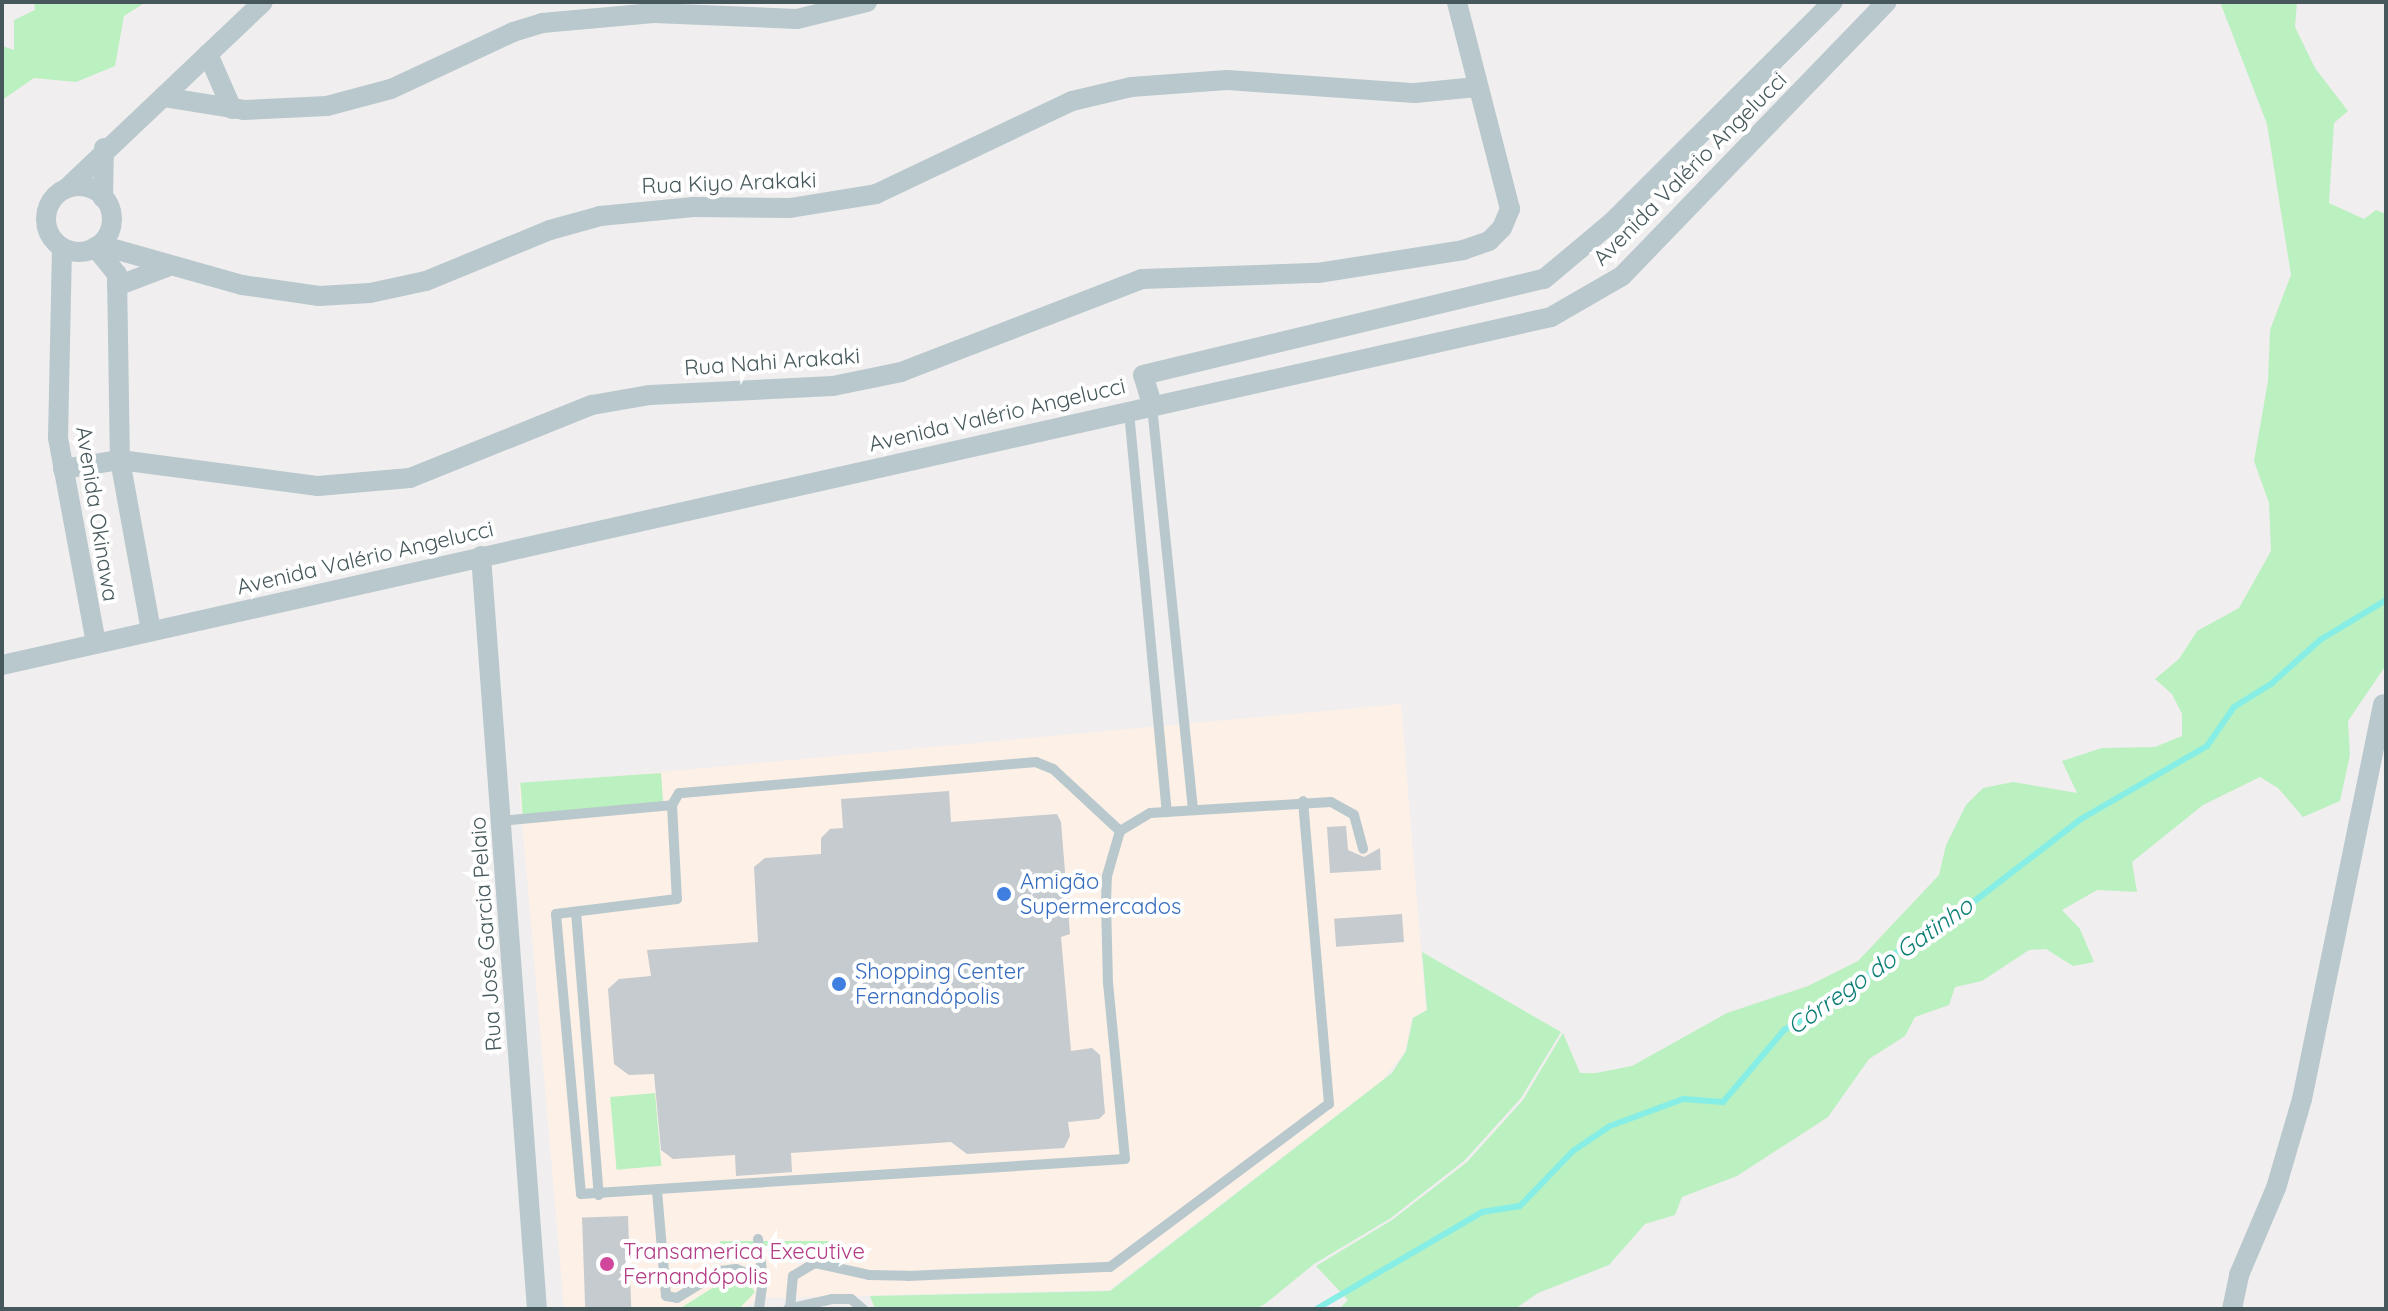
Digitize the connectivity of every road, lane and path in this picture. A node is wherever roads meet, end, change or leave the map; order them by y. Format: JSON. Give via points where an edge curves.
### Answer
{"nodes":[{"id":1,"x":263,"y":2,"type":"edge"},
{"id":2,"x":867,"y":2,"type":"edge"},
{"id":3,"x":1457,"y":2,"type":"edge"},
{"id":4,"x":1833,"y":2,"type":"edge"},
{"id":5,"x":1887,"y":2,"type":"edge"},
{"id":6,"x":208,"y":54,"type":"junction"},
{"id":7,"x":1477,"y":87,"type":"junction"},
{"id":8,"x":163,"y":97,"type":"junction"},
{"id":9,"x":232,"y":109,"type":"junction"},
{"id":10,"x":104,"y":148,"type":"junction"},
{"id":11,"x":67,"y":188,"type":"junction"},
{"id":12,"x":103,"y":198,"type":"junction"},
{"id":13,"x":111,"y":225,"type":"junction"},
{"id":14,"x":97,"y":246,"type":"junction"},
{"id":15,"x":62,"y":248,"type":"junction"},
{"id":16,"x":159,"y":264,"type":"junction"},
{"id":17,"x":117,"y":286,"type":"junction"},
{"id":18,"x":1152,"y":404,"type":"junction"},
{"id":19,"x":1129,"y":410,"type":"junction"},
{"id":20,"x":120,"y":460,"type":"junction"},
{"id":21,"x":63,"y":469,"type":"junction"},
{"id":22,"x":481,"y":556,"type":"junction"},
{"id":23,"x":151,"y":631,"type":"junction"},
{"id":24,"x":96,"y":644,"type":"junction"},
{"id":25,"x":2,"y":665,"type":"edge"},
{"id":26,"x":2383,"y":704,"type":"dead end"},
{"id":27,"x":1303,"y":801,"type":"junction"},
{"id":28,"x":672,"y":805,"type":"junction"},
{"id":29,"x":1193,"y":810,"type":"junction"},
{"id":30,"x":1167,"y":812,"type":"junction"},
{"id":31,"x":501,"y":821,"type":"junction"},
{"id":32,"x":1120,"y":831,"type":"junction"},
{"id":33,"x":1363,"y":849,"type":"dead end"},
{"id":34,"x":576,"y":912,"type":"junction"},
{"id":35,"x":657,"y":1191,"type":"junction"},
{"id":36,"x":599,"y":1195,"type":"junction"},
{"id":37,"x":758,"y":1239,"type":"dead end"},
{"id":38,"x":763,"y":1280,"type":"junction"},
{"id":39,"x":537,"y":1309,"type":"edge"},
{"id":40,"x":759,"y":1309,"type":"edge"},
{"id":41,"x":790,"y":1309,"type":"edge"},
{"id":42,"x":863,"y":1309,"type":"edge"},
{"id":43,"x":2232,"y":1309,"type":"edge"}],
"edges":[{"from":1,"to":6,"type":"street"},
{"from":2,"to":9,"type":"street","via":[[797,19],[654,13],[542,23],[354,102]]},
{"from":3,"to":7,"type":"street"},
{"from":4,"to":18,"type":"street","name":"Avenida Valério Angelucci","via":[[1611,223],[1544,279],[1143,375]]},
{"from":5,"to":18,"type":"street","name":"Avenida Valério Angelucci","via":[[1622,276],[1589,299],[1551,317]]},
{"from":6,"to":8,"type":"street"},
{"from":6,"to":9,"type":"street"},
{"from":7,"to":16,"type":"street","name":"Rua Kiyo Arakaki","via":[[1415,93],[1227,80],[1131,87],[1054,109],[876,194],[790,208],[694,207],[600,216],[550,230],[426,281],[370,293],[297,293]]},
{"from":7,"to":20,"type":"street","name":"Rua Nahi Arakaki","via":[[1510,209],[1489,241],[1463,250],[1318,273],[1142,279],[901,372],[833,386],[650,395],[592,405],[410,478],[318,486]]},
{"from":8,"to":9,"type":"street"},
{"from":8,"to":10,"type":"street"},
{"from":10,"to":11,"type":"street"},
{"from":10,"to":12,"type":"street"},
{"from":11,"to":12,"type":"street","via":[[93,190]]},
{"from":11,"to":15,"type":"street","via":[[52,201],[46,221]]},
{"from":12,"to":13,"type":"street"},
{"from":13,"to":14,"type":"street"},
{"from":13,"to":16,"type":"street"},
{"from":14,"to":15,"type":"street","via":[[78,252]]},
{"from":14,"to":16,"type":"street","name":"Rua Kiyo Arakaki"},
{"from":14,"to":17,"type":"street","name":"Avenida Okinawa","via":[[117,274]]},
{"from":15,"to":21,"type":"street","name":"Avenida Okinawa","via":[[58,438]]},
{"from":16,"to":17,"type":"street"},
{"from":17,"to":20,"type":"street","name":"Avenida Okinawa"},
{"from":18,"to":19,"type":"street","name":"Avenida Valério Angelucci"},
{"from":18,"to":29,"type":"lane"},
{"from":19,"to":22,"type":"street","name":"Avenida Valério Angelucci"},
{"from":19,"to":30,"type":"lane"},
{"from":20,"to":21,"type":"street","name":"Rua Nahi Arakaki"},
{"from":20,"to":23,"type":"street","name":"Avenida Okinawa"},
{"from":21,"to":24,"type":"street","name":"Avenida Okinawa"},
{"from":22,"to":23,"type":"street","name":"Avenida Valério Angelucci"},
{"from":22,"to":31,"type":"street","name":"Rua José Garcia Pelaio"},
{"from":23,"to":24,"type":"street","name":"Avenida Valério Angelucci"},
{"from":24,"to":25,"type":"street","name":"Avenida Valério Angelucci"},
{"from":26,"to":43,"type":"street","via":[[2302,1099],[2276,1188],[2239,1275]]},
{"from":27,"to":29,"type":"lane"},
{"from":27,"to":33,"type":"lane","via":[[1346,808],[1354,815]]},
{"from":27,"to":41,"type":"lane","via":[[1329,1104],[1110,1267],[908,1276],[869,1275],[815,1263],[793,1276]]},
{"from":28,"to":31,"type":"lane"},
{"from":28,"to":32,"type":"lane","via":[[679,793],[1036,762],[1053,769]]},
{"from":28,"to":34,"type":"lane","via":[[677,899]]},
{"from":29,"to":30,"type":"lane"},
{"from":30,"to":32,"type":"lane","via":[[1141,816]]},
{"from":31,"to":39,"type":"street","name":"Rua José Garcia Pelaio"},
{"from":32,"to":35,"type":"lane","via":[[1107,876],[1106,902],[1108,984],[1125,1159]]},
{"from":34,"to":36,"type":"lane"},
{"from":34,"to":36,"type":"lane","via":[[556,916],[580,1193]]},
{"from":35,"to":36,"type":"lane"},
{"from":35,"to":38,"type":"lane","via":[[666,1296],[677,1298],[727,1269]]},
{"from":37,"to":38,"type":"lane"},
{"from":38,"to":40,"type":"lane"},
{"from":41,"to":42,"type":"lane","via":[[851,1299]]}]}
